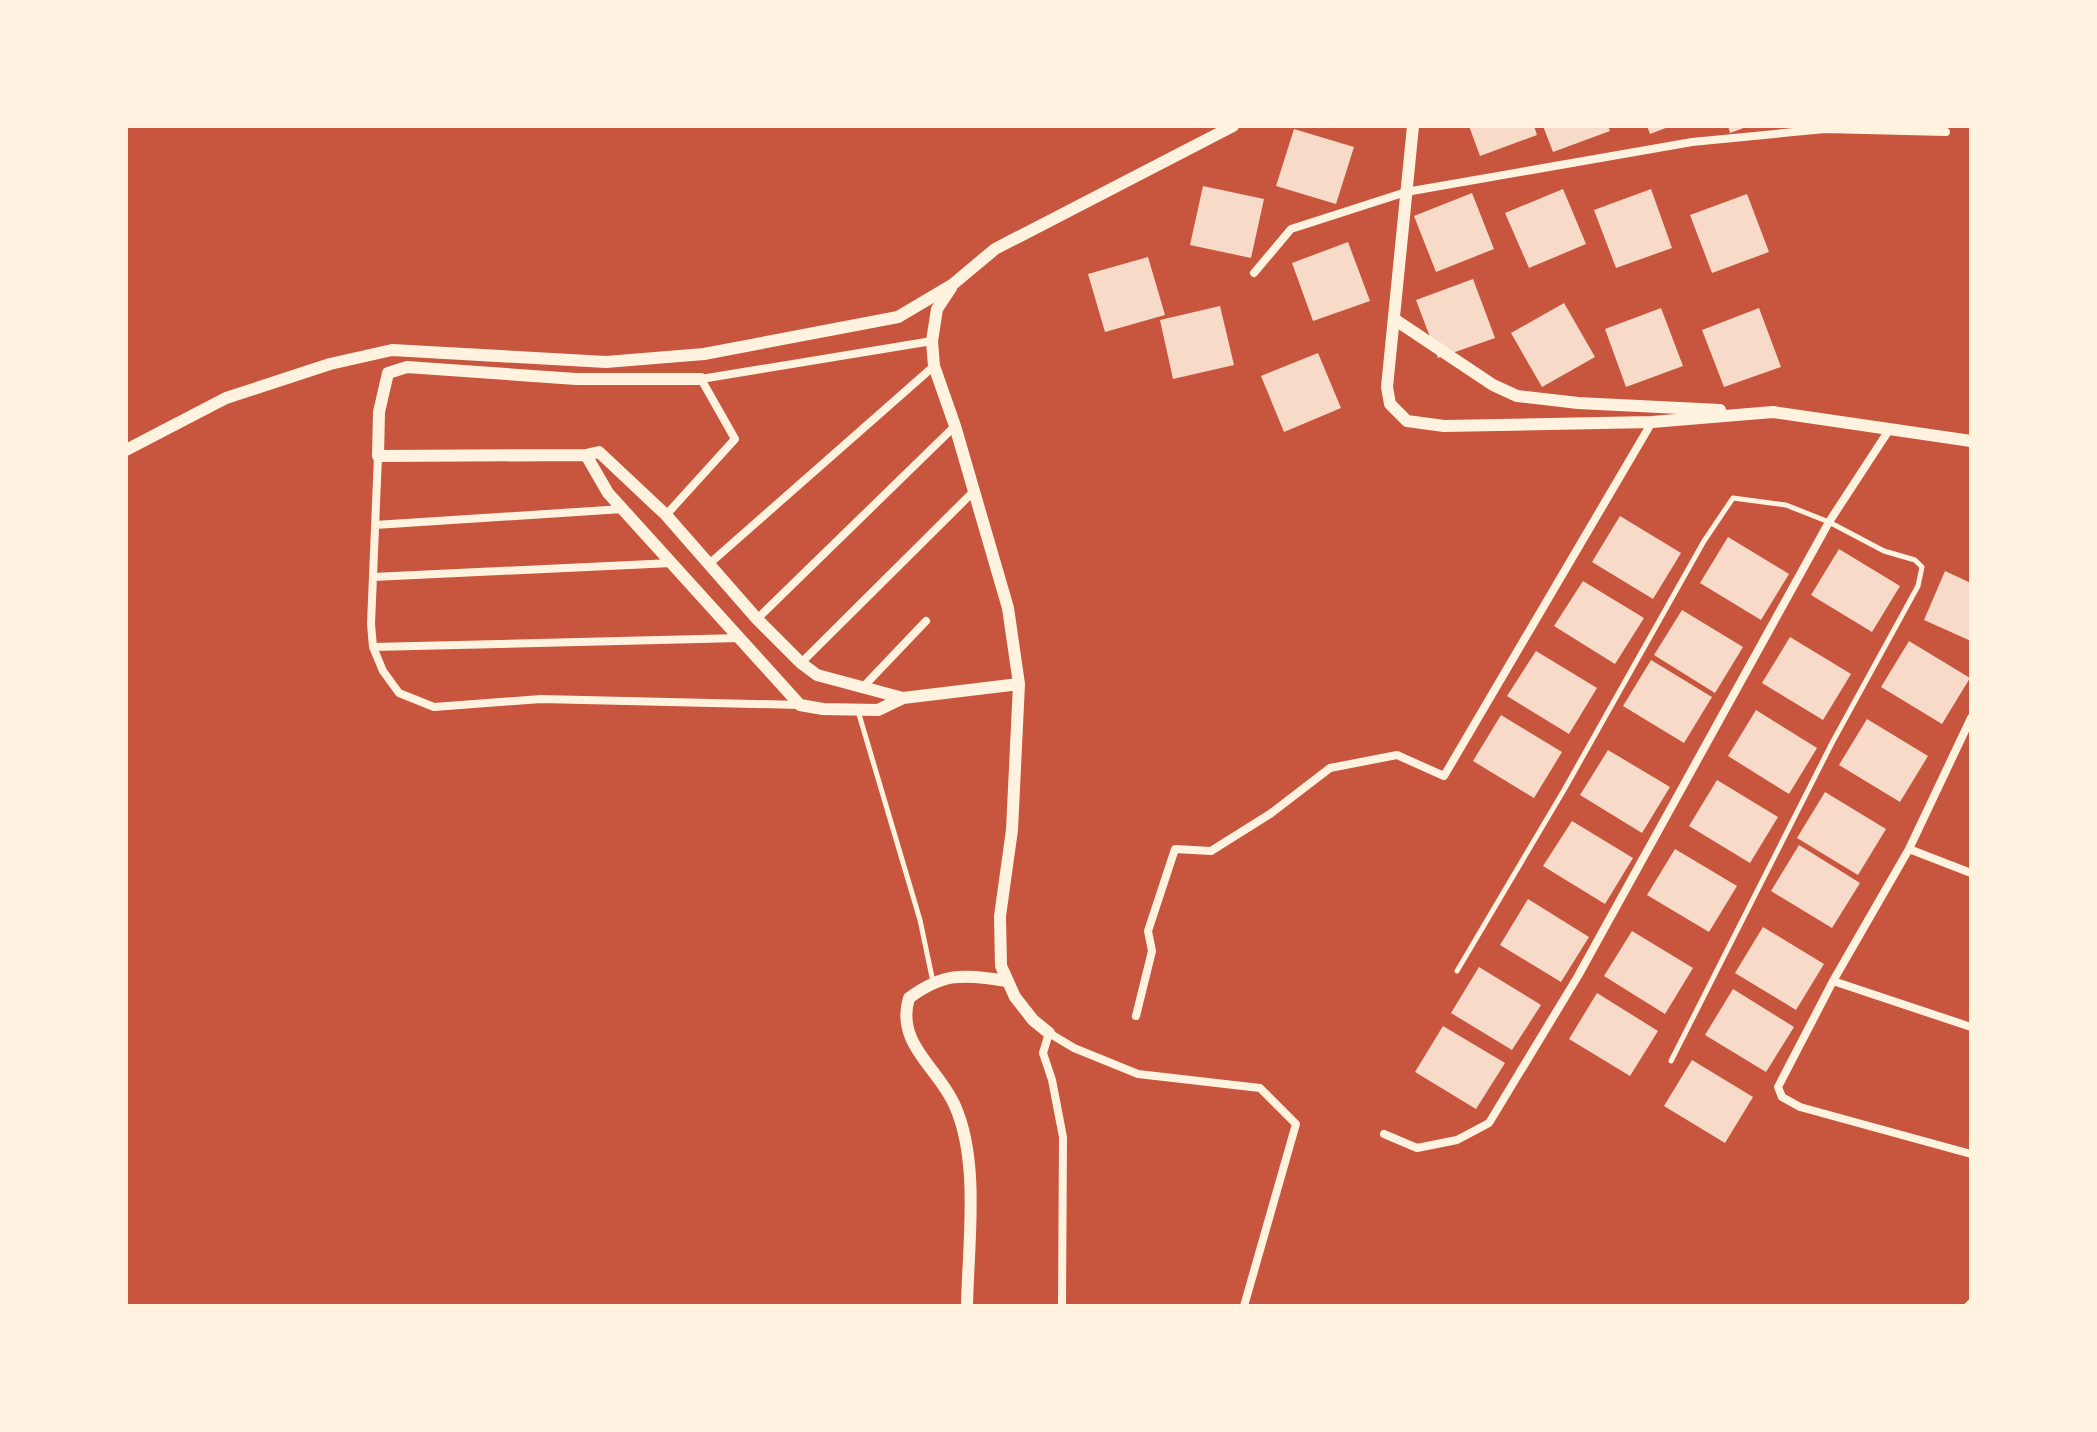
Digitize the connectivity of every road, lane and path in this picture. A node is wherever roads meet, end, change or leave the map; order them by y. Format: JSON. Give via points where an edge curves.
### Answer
{"nodes":[{"id":1,"x":1233,"y":126,"type":"edge"},
{"id":2,"x":1413,"y":126,"type":"edge"},
{"id":3,"x":1946,"y":132,"type":"dead end"},
{"id":4,"x":1406,"y":192,"type":"junction"},
{"id":5,"x":1254,"y":273,"type":"dead end"},
{"id":6,"x":952,"y":285,"type":"junction"},
{"id":7,"x":1394,"y":319,"type":"junction"},
{"id":8,"x":932,"y":341,"type":"junction"},
{"id":9,"x":934,"y":366,"type":"junction"},
{"id":10,"x":701,"y":379,"type":"junction"},
{"id":11,"x":1773,"y":412,"type":"junction"},
{"id":12,"x":1652,"y":422,"type":"junction"},
{"id":13,"x":955,"y":426,"type":"junction"},
{"id":14,"x":1889,"y":430,"type":"junction"},
{"id":15,"x":1971,"y":441,"type":"edge"},
{"id":16,"x":126,"y":450,"type":"edge"},
{"id":17,"x":586,"y":455,"type":"junction"},
{"id":18,"x":378,"y":456,"type":"junction"},
{"id":19,"x":974,"y":491,"type":"junction"},
{"id":20,"x":623,"y":509,"type":"junction"},
{"id":21,"x":666,"y":515,"type":"junction"},
{"id":22,"x":1829,"y":522,"type":"junction"},
{"id":23,"x":375,"y":525,"type":"junction"},
{"id":24,"x":672,"y":563,"type":"junction"},
{"id":25,"x":709,"y":564,"type":"junction"},
{"id":26,"x":373,"y":577,"type":"junction"},
{"id":27,"x":757,"y":619,"type":"junction"},
{"id":28,"x":926,"y":621,"type":"dead end"},
{"id":29,"x":740,"y":638,"type":"junction"},
{"id":30,"x":373,"y":647,"type":"junction"},
{"id":31,"x":801,"y":663,"type":"junction"},
{"id":32,"x":1019,"y":684,"type":"junction"},
{"id":33,"x":864,"y":686,"type":"junction"},
{"id":34,"x":903,"y":698,"type":"junction"},
{"id":35,"x":800,"y":705,"type":"junction"},
{"id":36,"x":858,"y":710,"type":"junction"},
{"id":37,"x":1970,"y":724,"type":"edge"},
{"id":38,"x":1909,"y":849,"type":"junction"},
{"id":39,"x":1971,"y":873,"type":"edge"},
{"id":40,"x":1457,"y":971,"type":"dead end"},
{"id":41,"x":1007,"y":981,"type":"junction"},
{"id":42,"x":1833,"y":981,"type":"junction"},
{"id":43,"x":933,"y":982,"type":"junction"},
{"id":44,"x":1136,"y":1016,"type":"dead end"},
{"id":45,"x":1971,"y":1027,"type":"edge"},
{"id":46,"x":1049,"y":1033,"type":"junction"},
{"id":47,"x":1671,"y":1061,"type":"dead end"},
{"id":48,"x":1384,"y":1134,"type":"dead end"},
{"id":49,"x":1971,"y":1154,"type":"edge"},
{"id":50,"x":967,"y":1306,"type":"edge"},
{"id":51,"x":1062,"y":1306,"type":"edge"},
{"id":52,"x":1244,"y":1306,"type":"edge"}],
"edges":[{"from":1,"to":6,"type":"street","via":[[995,249]]},
{"from":2,"to":4,"type":"street"},
{"from":3,"to":4,"type":"street","via":[[1825,129],[1692,142]]},
{"from":4,"to":5,"type":"street","via":[[1291,229]]},
{"from":4,"to":7,"type":"street"},
{"from":6,"to":8,"type":"street","via":[[937,309]]},
{"from":6,"to":16,"type":"street","via":[[898,317],[704,354],[606,362],[392,350],[226,398]]},
{"from":7,"to":11,"type":"street","via":[[1517,396]]},
{"from":7,"to":12,"type":"street","via":[[1387,387],[1390,404],[1407,421],[1444,426]]},
{"from":8,"to":9,"type":"street"},
{"from":8,"to":10,"type":"street"},
{"from":9,"to":13,"type":"street"},
{"from":9,"to":25,"type":"street"},
{"from":10,"to":18,"type":"street","via":[[576,379],[407,367],[388,373],[379,412]]},
{"from":10,"to":21,"type":"street","via":[[735,439]]},
{"from":11,"to":12,"type":"street"},
{"from":11,"to":14,"type":"street"},
{"from":12,"to":44,"type":"street","via":[[1444,776],[1397,755],[1330,768],[1211,851],[1175,849],[1148,931],[1152,951]]},
{"from":13,"to":19,"type":"street"},
{"from":13,"to":27,"type":"street"},
{"from":14,"to":15,"type":"street"},
{"from":14,"to":22,"type":"street"},
{"from":17,"to":18,"type":"street"},
{"from":17,"to":20,"type":"street"},
{"from":17,"to":21,"type":"street","via":[[599,452]]},
{"from":18,"to":23,"type":"street"},
{"from":19,"to":31,"type":"street"},
{"from":19,"to":32,"type":"street","via":[[1008,608]]},
{"from":20,"to":23,"type":"street"},
{"from":20,"to":24,"type":"street"},
{"from":21,"to":25,"type":"street"},
{"from":22,"to":40,"type":"lane","via":[[1786,505],[1733,498]]},
{"from":22,"to":47,"type":"lane","via":[[1884,551],[1915,560],[1922,567],[1918,586]]},
{"from":22,"to":48,"type":"street","via":[[1578,976],[1489,1123],[1457,1140],[1417,1148]]},
{"from":23,"to":26,"type":"street"},
{"from":24,"to":26,"type":"street"},
{"from":24,"to":29,"type":"street"},
{"from":25,"to":27,"type":"street"},
{"from":26,"to":30,"type":"street"},
{"from":27,"to":31,"type":"street"},
{"from":28,"to":33,"type":"street"},
{"from":29,"to":30,"type":"street"},
{"from":29,"to":35,"type":"street"},
{"from":30,"to":35,"type":"street","via":[[399,693],[434,707],[541,699]]},
{"from":31,"to":33,"type":"street","via":[[817,675]]},
{"from":32,"to":34,"type":"street"},
{"from":32,"to":41,"type":"street","via":[[1012,830],[1000,916],[1001,966]]},
{"from":33,"to":34,"type":"street"},
{"from":34,"to":36,"type":"street","via":[[878,710]]},
{"from":35,"to":36,"type":"street"},
{"from":36,"to":43,"type":"lane"},
{"from":37,"to":38,"type":"street"},
{"from":38,"to":39,"type":"street"},
{"from":38,"to":42,"type":"street"},
{"from":41,"to":43,"type":"street","via":[[958,977]]},
{"from":41,"to":46,"type":"street","via":[[1033,1020]]},
{"from":42,"to":45,"type":"street"},
{"from":42,"to":49,"type":"street","via":[[1778,1087],[1782,1097],[1800,1107]]},
{"from":43,"to":50,"type":"street","via":[[909,998],[905,1023],[954,1103],[966,1138]]},
{"from":46,"to":51,"type":"street","via":[[1043,1053],[1063,1137]]},
{"from":46,"to":52,"type":"street","via":[[1138,1074],[1260,1088],[1296,1124]]}]}
